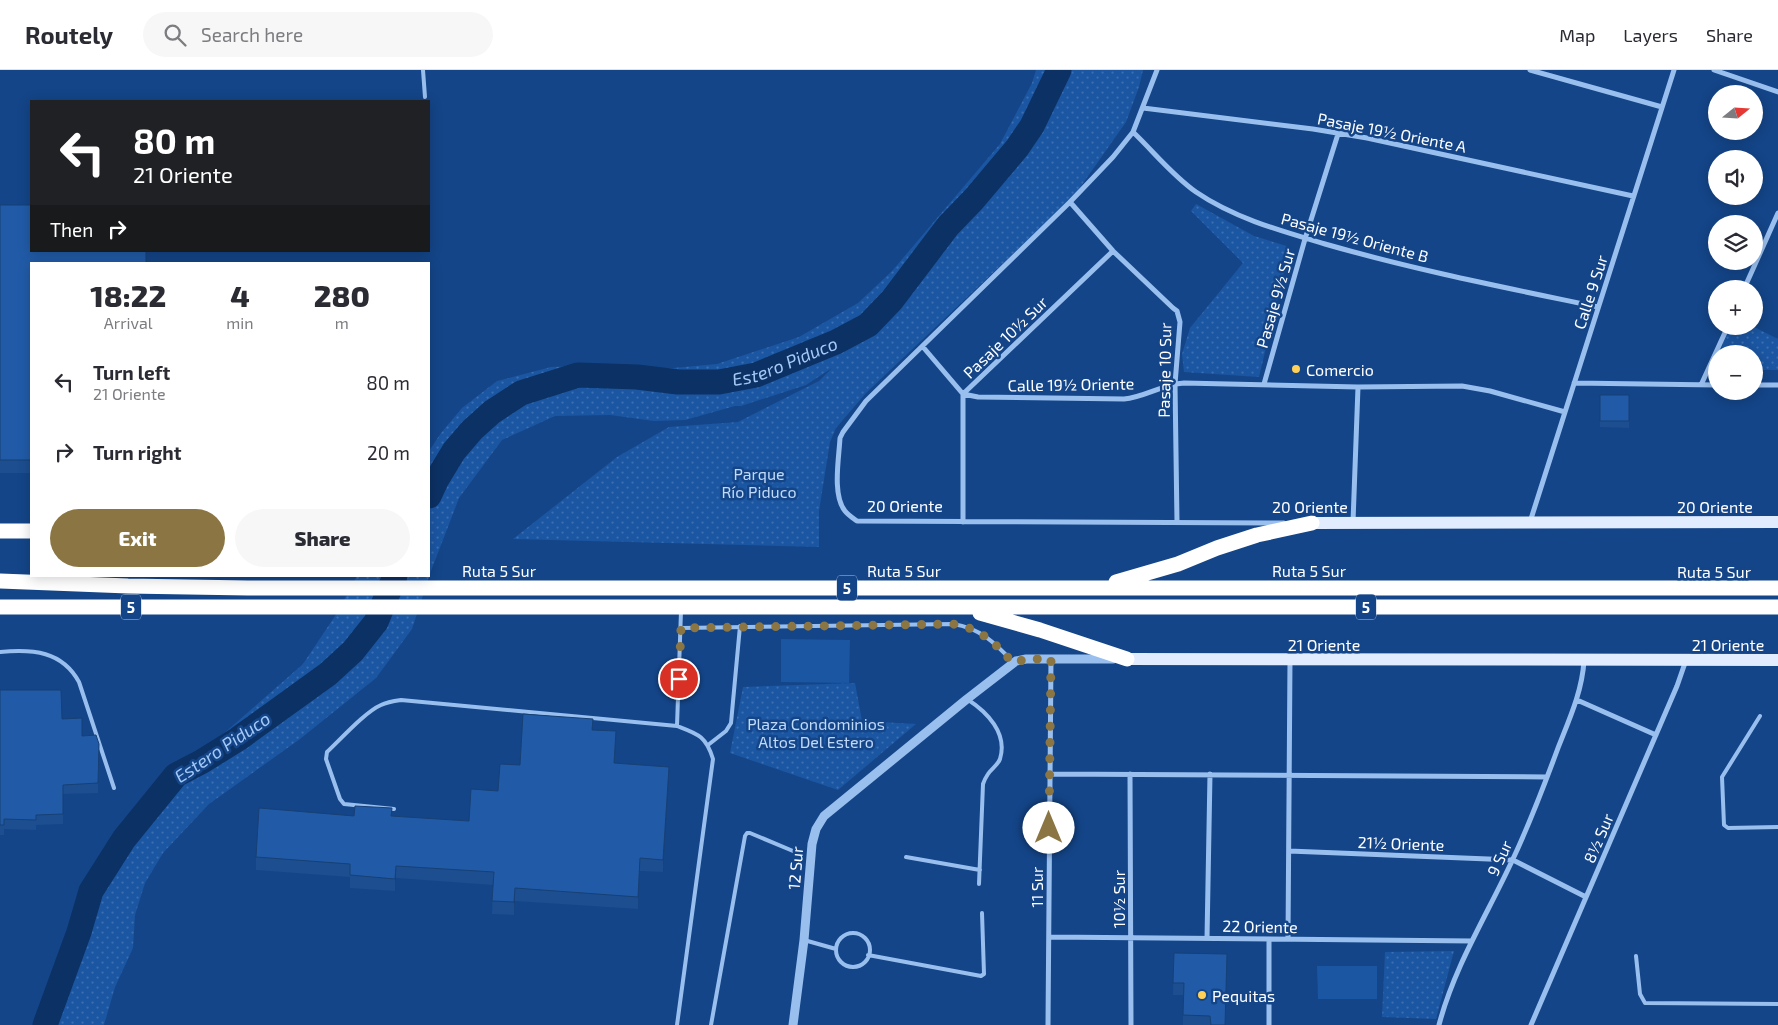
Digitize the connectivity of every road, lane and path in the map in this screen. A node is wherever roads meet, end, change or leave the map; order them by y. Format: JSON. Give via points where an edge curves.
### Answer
{"nodes":[{"id":1,"x":423,"y":70,"type":"edge"},
{"id":2,"x":1156,"y":70,"type":"edge"},
{"id":3,"x":1530,"y":70,"type":"edge"},
{"id":4,"x":1674,"y":70,"type":"edge"},
{"id":5,"x":1714,"y":70,"type":"edge"},
{"id":6,"x":1778,"y":92,"type":"edge"},
{"id":7,"x":425,"y":97,"type":"dead end"},
{"id":8,"x":1662,"y":107,"type":"junction"},
{"id":9,"x":1143,"y":108,"type":"junction"},
{"id":10,"x":1133,"y":132,"type":"junction"},
{"id":11,"x":1338,"y":134,"type":"junction"},
{"id":12,"x":1634,"y":196,"type":"junction"},
{"id":13,"x":1070,"y":202,"type":"junction"},
{"id":14,"x":1778,"y":213,"type":"edge"},
{"id":15,"x":1305,"y":238,"type":"junction"},
{"id":16,"x":1113,"y":251,"type":"junction"},
{"id":17,"x":1748,"y":280,"type":"edge"},
{"id":18,"x":1598,"y":307,"type":"junction"},
{"id":19,"x":1724,"y":335,"type":"edge"},
{"id":20,"x":923,"y":348,"type":"junction"},
{"id":21,"x":1574,"y":383,"type":"junction"},
{"id":22,"x":1176,"y":384,"type":"junction"},
{"id":23,"x":1264,"y":384,"type":"junction"},
{"id":24,"x":1701,"y":385,"type":"junction"},
{"id":25,"x":1708,"y":385,"type":"edge"},
{"id":26,"x":1763,"y":385,"type":"edge"},
{"id":27,"x":1778,"y":385,"type":"edge"},
{"id":28,"x":1358,"y":387,"type":"junction"},
{"id":29,"x":963,"y":394,"type":"junction"},
{"id":30,"x":1565,"y":412,"type":"junction"},
{"id":31,"x":963,"y":522,"type":"junction"},
{"id":32,"x":1177,"y":522,"type":"junction"},
{"id":33,"x":1529,"y":522,"type":"junction"},
{"id":34,"x":1778,"y":522,"type":"edge"},
{"id":35,"x":1312,"y":523,"type":"junction"},
{"id":36,"x":1353,"y":523,"type":"junction"},
{"id":37,"x":0,"y":532,"type":"edge"},
{"id":38,"x":30,"y":532,"type":"edge"},
{"id":39,"x":205,"y":577,"type":"edge"},
{"id":40,"x":0,"y":582,"type":"edge"},
{"id":41,"x":248,"y":588,"type":"junction"},
{"id":42,"x":1093,"y":588,"type":"junction"},
{"id":43,"x":1778,"y":588,"type":"edge"},
{"id":44,"x":0,"y":606,"type":"edge"},
{"id":45,"x":681,"y":607,"type":"junction"},
{"id":46,"x":954,"y":607,"type":"junction"},
{"id":47,"x":1778,"y":607,"type":"edge"},
{"id":48,"x":740,"y":626,"type":"junction"},
{"id":49,"x":681,"y":628,"type":"junction"},
{"id":50,"x":0,"y":652,"type":"edge"},
{"id":51,"x":1051,"y":659,"type":"junction"},
{"id":52,"x":1127,"y":659,"type":"junction"},
{"id":53,"x":1290,"y":660,"type":"junction"},
{"id":54,"x":1584,"y":660,"type":"junction"},
{"id":55,"x":1778,"y":660,"type":"edge"},
{"id":56,"x":1688,"y":661,"type":"junction"},
{"id":57,"x":1013,"y":663,"type":"junction"},
{"id":58,"x":967,"y":699,"type":"junction"},
{"id":59,"x":1577,"y":700,"type":"junction"},
{"id":60,"x":1760,"y":716,"type":"dead end"},
{"id":61,"x":677,"y":726,"type":"junction"},
{"id":62,"x":1656,"y":735,"type":"junction"},
{"id":63,"x":708,"y":745,"type":"junction"},
{"id":64,"x":902,"y":753,"type":"joint"},
{"id":65,"x":1050,"y":774,"type":"junction"},
{"id":66,"x":1130,"y":774,"type":"junction"},
{"id":67,"x":1210,"y":774,"type":"junction"},
{"id":68,"x":1289,"y":774,"type":"junction"},
{"id":69,"x":1548,"y":777,"type":"junction"},
{"id":70,"x":114,"y":788,"type":"dead end"},
{"id":71,"x":394,"y":809,"type":"edge"},
{"id":72,"x":1778,"y":827,"type":"edge"},
{"id":73,"x":793,"y":851,"type":"dead end"},
{"id":74,"x":1289,"y":851,"type":"junction"},
{"id":75,"x":906,"y":856,"type":"dead end"},
{"id":76,"x":1512,"y":860,"type":"junction"},
{"id":77,"x":980,"y":870,"type":"junction"},
{"id":78,"x":979,"y":884,"type":"dead end"},
{"id":79,"x":1586,"y":897,"type":"junction"},
{"id":80,"x":982,"y":913,"type":"dead end"},
{"id":81,"x":1049,"y":937,"type":"junction"},
{"id":82,"x":1130,"y":938,"type":"junction"},
{"id":83,"x":1207,"y":938,"type":"junction"},
{"id":84,"x":1269,"y":939,"type":"junction"},
{"id":85,"x":1288,"y":939,"type":"junction"},
{"id":86,"x":804,"y":940,"type":"junction"},
{"id":87,"x":1472,"y":941,"type":"junction"},
{"id":88,"x":836,"y":949,"type":"junction"},
{"id":89,"x":868,"y":955,"type":"junction"},
{"id":90,"x":1636,"y":956,"type":"dead end"},
{"id":91,"x":1778,"y":1004,"type":"edge"},
{"id":92,"x":677,"y":1025,"type":"edge"},
{"id":93,"x":711,"y":1025,"type":"edge"},
{"id":94,"x":794,"y":1025,"type":"edge"},
{"id":95,"x":1048,"y":1025,"type":"edge"},
{"id":96,"x":1130,"y":1025,"type":"edge"},
{"id":97,"x":1268,"y":1025,"type":"edge"},
{"id":98,"x":1439,"y":1025,"type":"edge"},
{"id":99,"x":1531,"y":1025,"type":"edge"}],
"edges":[{"from":1,"to":7,"type":"lane"},
{"from":2,"to":9,"type":"street"},
{"from":3,"to":8,"type":"street"},
{"from":4,"to":8,"type":"street","name":"Calle 9 Sur"},
{"from":5,"to":6,"type":"street"},
{"from":8,"to":12,"type":"street","name":"Calle 9 Sur"},
{"from":9,"to":10,"type":"street"},
{"from":9,"to":11,"type":"street","name":"Pasaje 19½ Oriente A"},
{"from":10,"to":13,"type":"street"},
{"from":10,"to":15,"type":"street","name":"Pasaje 19½ Oriente B","via":[[1180,180],[1210,201],[1240,216]]},
{"from":11,"to":12,"type":"street","name":"Pasaje 19½ Oriente A"},
{"from":11,"to":15,"type":"street","name":"Pasaje 9½ Sur"},
{"from":12,"to":18,"type":"street","name":"Calle 9 Sur"},
{"from":13,"to":16,"type":"street","name":"Pasaje 10 Sur"},
{"from":13,"to":20,"type":"street"},
{"from":14,"to":17,"type":"street"},
{"from":15,"to":18,"type":"street","name":"Pasaje 19½ Oriente B","via":[[1410,267]]},
{"from":15,"to":23,"type":"street","name":"Pasaje 9½ Sur"},
{"from":16,"to":22,"type":"street","name":"Pasaje 10 Sur","via":[[1176,312],[1180,322]]},
{"from":16,"to":29,"type":"street","name":"Pasaje 10½ Sur"},
{"from":18,"to":21,"type":"street","name":"Calle 9 Sur"},
{"from":19,"to":24,"type":"street"},
{"from":20,"to":29,"type":"street"},
{"from":20,"to":31,"type":"street","name":"20 Oriente","via":[[866,401],[843,432],[840,438],[840,500],[845,512],[857,521]]},
{"from":21,"to":24,"type":"street"},
{"from":21,"to":30,"type":"street","name":"Calle 9 Sur"},
{"from":22,"to":23,"type":"street","name":"Calle 19½ Oriente"},
{"from":22,"to":29,"type":"street","name":"Calle 19½ Oriente","via":[[1124,399],[978,397]]},
{"from":22,"to":32,"type":"street","name":"Pasaje 10 Sur"},
{"from":23,"to":28,"type":"street","name":"Calle 19½ Oriente"},
{"from":24,"to":25,"type":"street"},
{"from":26,"to":27,"type":"street"},
{"from":28,"to":30,"type":"street","name":"Calle 19½ Oriente","via":[[1441,385],[1476,388]]},
{"from":28,"to":36,"type":"street"},
{"from":29,"to":31,"type":"street","name":"Pasaje 10½ Sur"},
{"from":30,"to":33,"type":"street","name":"Calle 9 Sur"},
{"from":31,"to":32,"type":"street","name":"20 Oriente"},
{"from":32,"to":35,"type":"street","name":"20 Oriente"},
{"from":33,"to":34,"type":"main road","name":"20 Oriente"},
{"from":33,"to":36,"type":"main road","name":"20 Oriente"},
{"from":35,"to":36,"type":"main road","name":"20 Oriente"},
{"from":35,"to":42,"type":"highway","via":[[1250,537],[1159,571]]},
{"from":37,"to":38,"type":"highway"},
{"from":39,"to":41,"type":"highway"},
{"from":40,"to":41,"type":"highway","name":"Ruta 5 Sur","number":"5"},
{"from":41,"to":42,"type":"highway","name":"Ruta 5 Sur","number":"5"},
{"from":42,"to":43,"type":"highway","name":"Ruta 5 Sur","number":"5"},
{"from":44,"to":45,"type":"highway","number":"5"},
{"from":45,"to":46,"type":"highway","number":"5"},
{"from":45,"to":49,"type":"lane"},
{"from":46,"to":47,"type":"highway","number":"5"},
{"from":46,"to":52,"type":"highway","via":[[1008,620]]},
{"from":48,"to":49,"type":"lane"},
{"from":48,"to":57,"type":"lane","via":[[953,624],[982,633]]},
{"from":48,"to":63,"type":"lane","via":[[731,723]]},
{"from":49,"to":61,"type":"lane"},
{"from":50,"to":70,"type":"lane","via":[[43,653],[62,661],[73,671]]},
{"from":51,"to":52,"type":"street","name":"21 Oriente"},
{"from":51,"to":57,"type":"street","name":"21 Oriente","via":[[1026,659]]},
{"from":51,"to":65,"type":"street","name":"11 Sur"},
{"from":52,"to":53,"type":"main road","name":"21 Oriente"},
{"from":53,"to":54,"type":"main road","name":"21 Oriente"},
{"from":53,"to":68,"type":"street"},
{"from":54,"to":56,"type":"main road","name":"21 Oriente"},
{"from":54,"to":59,"type":"street","name":"9 Sur"},
{"from":55,"to":56,"type":"main road","name":"21 Oriente"},
{"from":56,"to":62,"type":"street","name":"8½ Sur"},
{"from":57,"to":58,"type":"street","name":"21 Oriente"},
{"from":58,"to":64,"type":"street","name":"21 Oriente"},
{"from":58,"to":77,"type":"lane","via":[[996,725],[1002,746],[999,761],[983,784]]},
{"from":59,"to":62,"type":"street"},
{"from":59,"to":69,"type":"street","name":"9 Sur"},
{"from":60,"to":72,"type":"lane","via":[[1722,776],[1724,825],[1728,828]]},
{"from":61,"to":63,"type":"lane","via":[[699,734]]},
{"from":61,"to":71,"type":"lane","via":[[401,700],[390,702],[366,715],[327,752],[326,758],[344,804]]},
{"from":62,"to":79,"type":"street","name":"8½ Sur"},
{"from":63,"to":92,"type":"lane","via":[[712,759]]},
{"from":64,"to":86,"type":"street","name":"12 Sur","via":[[829,811],[816,829]]},
{"from":65,"to":66,"type":"street"},
{"from":65,"to":81,"type":"street","name":"11 Sur"},
{"from":66,"to":67,"type":"street"},
{"from":66,"to":82,"type":"street","name":"10½ Sur"},
{"from":67,"to":68,"type":"street"},
{"from":67,"to":83,"type":"street"},
{"from":68,"to":69,"type":"street"},
{"from":68,"to":74,"type":"street"},
{"from":69,"to":76,"type":"street","name":"9 Sur"},
{"from":73,"to":93,"type":"lane","via":[[747,833],[744,836]]},
{"from":74,"to":76,"type":"street","name":"21½ Oriente"},
{"from":74,"to":85,"type":"street"},
{"from":75,"to":77,"type":"lane"},
{"from":76,"to":79,"type":"street"},
{"from":76,"to":87,"type":"street","name":"9 Sur"},
{"from":77,"to":78,"type":"lane"},
{"from":79,"to":99,"type":"street","name":"8½ Sur"},
{"from":80,"to":89,"type":"lane","via":[[984,974],[981,976]]},
{"from":81,"to":82,"type":"street","name":"22 Oriente"},
{"from":81,"to":95,"type":"street","name":"11 Sur"},
{"from":82,"to":83,"type":"street","name":"22 Oriente"},
{"from":82,"to":96,"type":"street","name":"10½ Sur"},
{"from":83,"to":84,"type":"street","name":"22 Oriente"},
{"from":84,"to":85,"type":"street","name":"22 Oriente"},
{"from":84,"to":97,"type":"street"},
{"from":85,"to":87,"type":"street","name":"22 Oriente"},
{"from":86,"to":88,"type":"lane"},
{"from":86,"to":94,"type":"street","name":"12 Sur"},
{"from":87,"to":98,"type":"street","name":"9 Sur"},
{"from":88,"to":89,"type":"lane","via":[[842,962],[850,966],[863,963]]},
{"from":88,"to":89,"type":"lane","via":[[842,936],[856,933],[867,941]]},
{"from":90,"to":91,"type":"lane","via":[[1640,994],[1645,1003]]}]}
